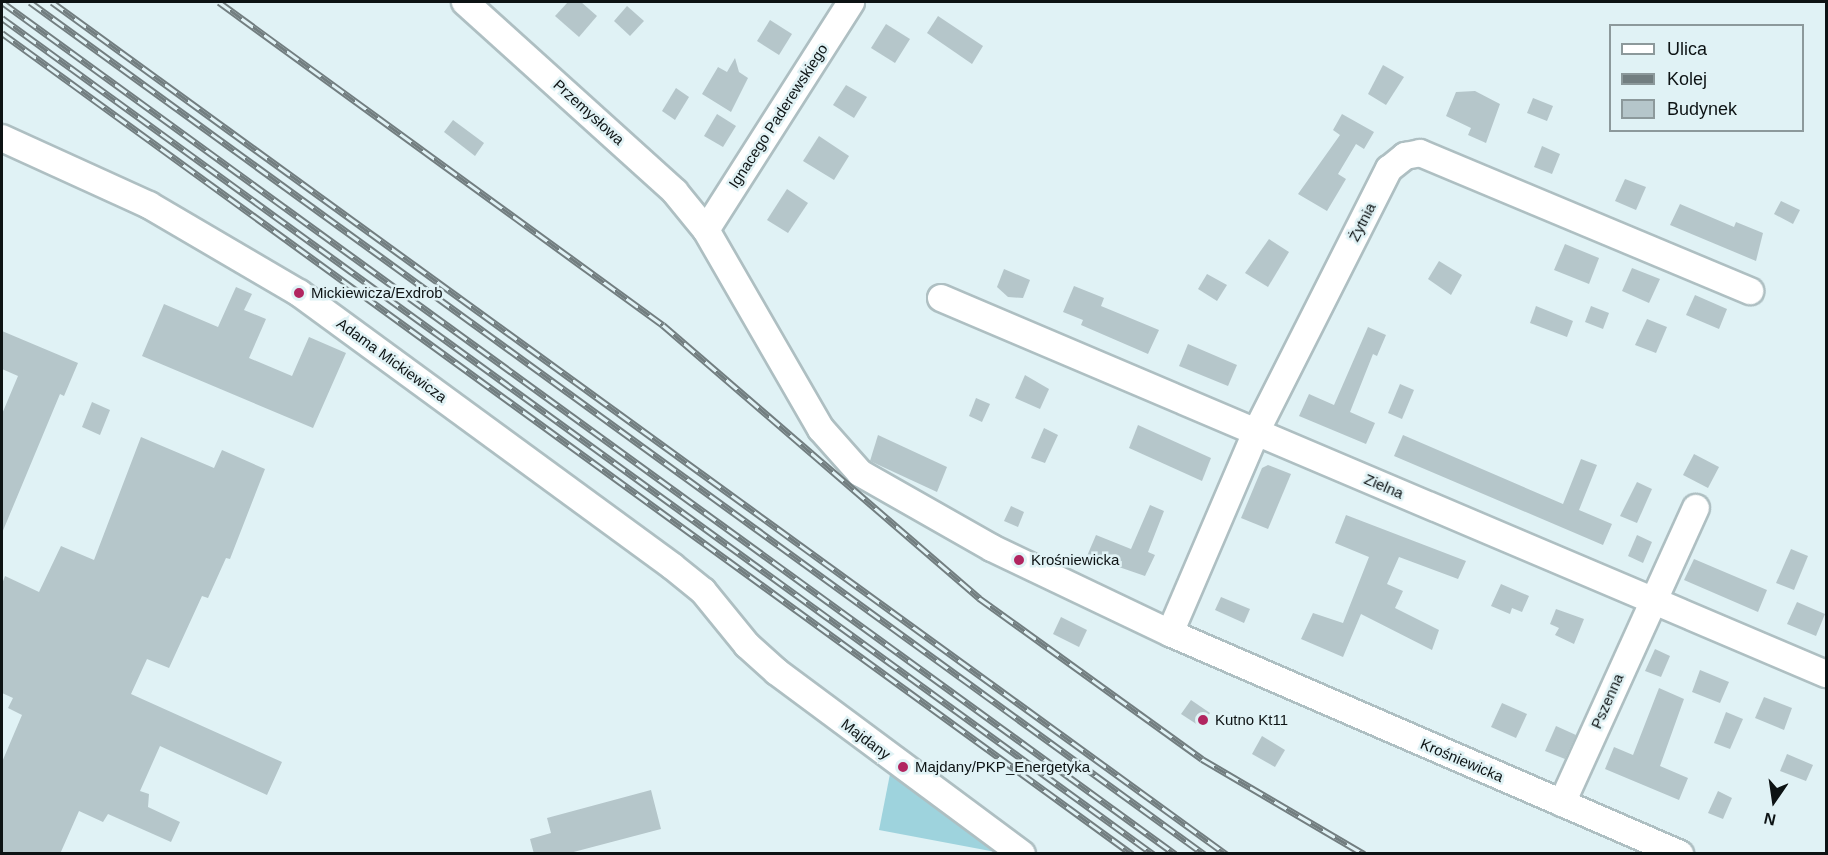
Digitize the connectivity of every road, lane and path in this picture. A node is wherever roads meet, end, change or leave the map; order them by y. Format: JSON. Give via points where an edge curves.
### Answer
{"nodes":[{"id":1,"x":465,"y":2,"type":"edge"},
{"id":2,"x":851,"y":2,"type":"edge"},
{"id":3,"x":2,"y":138,"type":"edge"},
{"id":4,"x":706,"y":230,"type":"junction"},
{"id":5,"x":1750,"y":291,"type":"dead end"},
{"id":6,"x":940,"y":298,"type":"dead end"},
{"id":7,"x":1256,"y":432,"type":"junction"},
{"id":8,"x":1696,"y":508,"type":"dead end"},
{"id":9,"x":1653,"y":598,"type":"junction"},
{"id":10,"x":721,"y":612,"type":"joint"},
{"id":11,"x":1170,"y":633,"type":"junction"},
{"id":12,"x":1827,"y":674,"type":"edge"},
{"id":13,"x":1562,"y":803,"type":"junction"},
{"id":14,"x":1022,"y":854,"type":"edge"},
{"id":15,"x":1680,"y":854,"type":"edge"}],
"edges":[{"from":1,"to":4,"type":"street","name":"Przemysłowa","via":[[636,152]]},
{"from":2,"to":4,"type":"street","name":"Ignacego Paderewskiego"},
{"from":3,"to":10,"type":"street","name":"Adama Mickiewicza","via":[[150,205],[299,292],[672,566]]},
{"from":4,"to":11,"type":"street","name":"Krośniewicka","via":[[821,429],[844,460],[992,548]]},
{"from":5,"to":7,"type":"street","name":"Żytnia","via":[[1420,153],[1404,156],[1389,169]]},
{"from":6,"to":7,"type":"street","name":"Zielna"},
{"from":7,"to":9,"type":"street","name":"Zielna"},
{"from":7,"to":11,"type":"street","name":"Żytnia"},
{"from":8,"to":9,"type":"street","name":"Pszenna"},
{"from":9,"to":12,"type":"street","name":"Zielna"},
{"from":9,"to":13,"type":"street","name":"Pszenna"},
{"from":10,"to":14,"type":"street","name":"Majdany","via":[[777,672]]},
{"from":11,"to":13,"type":"street","name":"Krośniewicka"},
{"from":13,"to":15,"type":"street","name":"Krośniewicka"}]}
